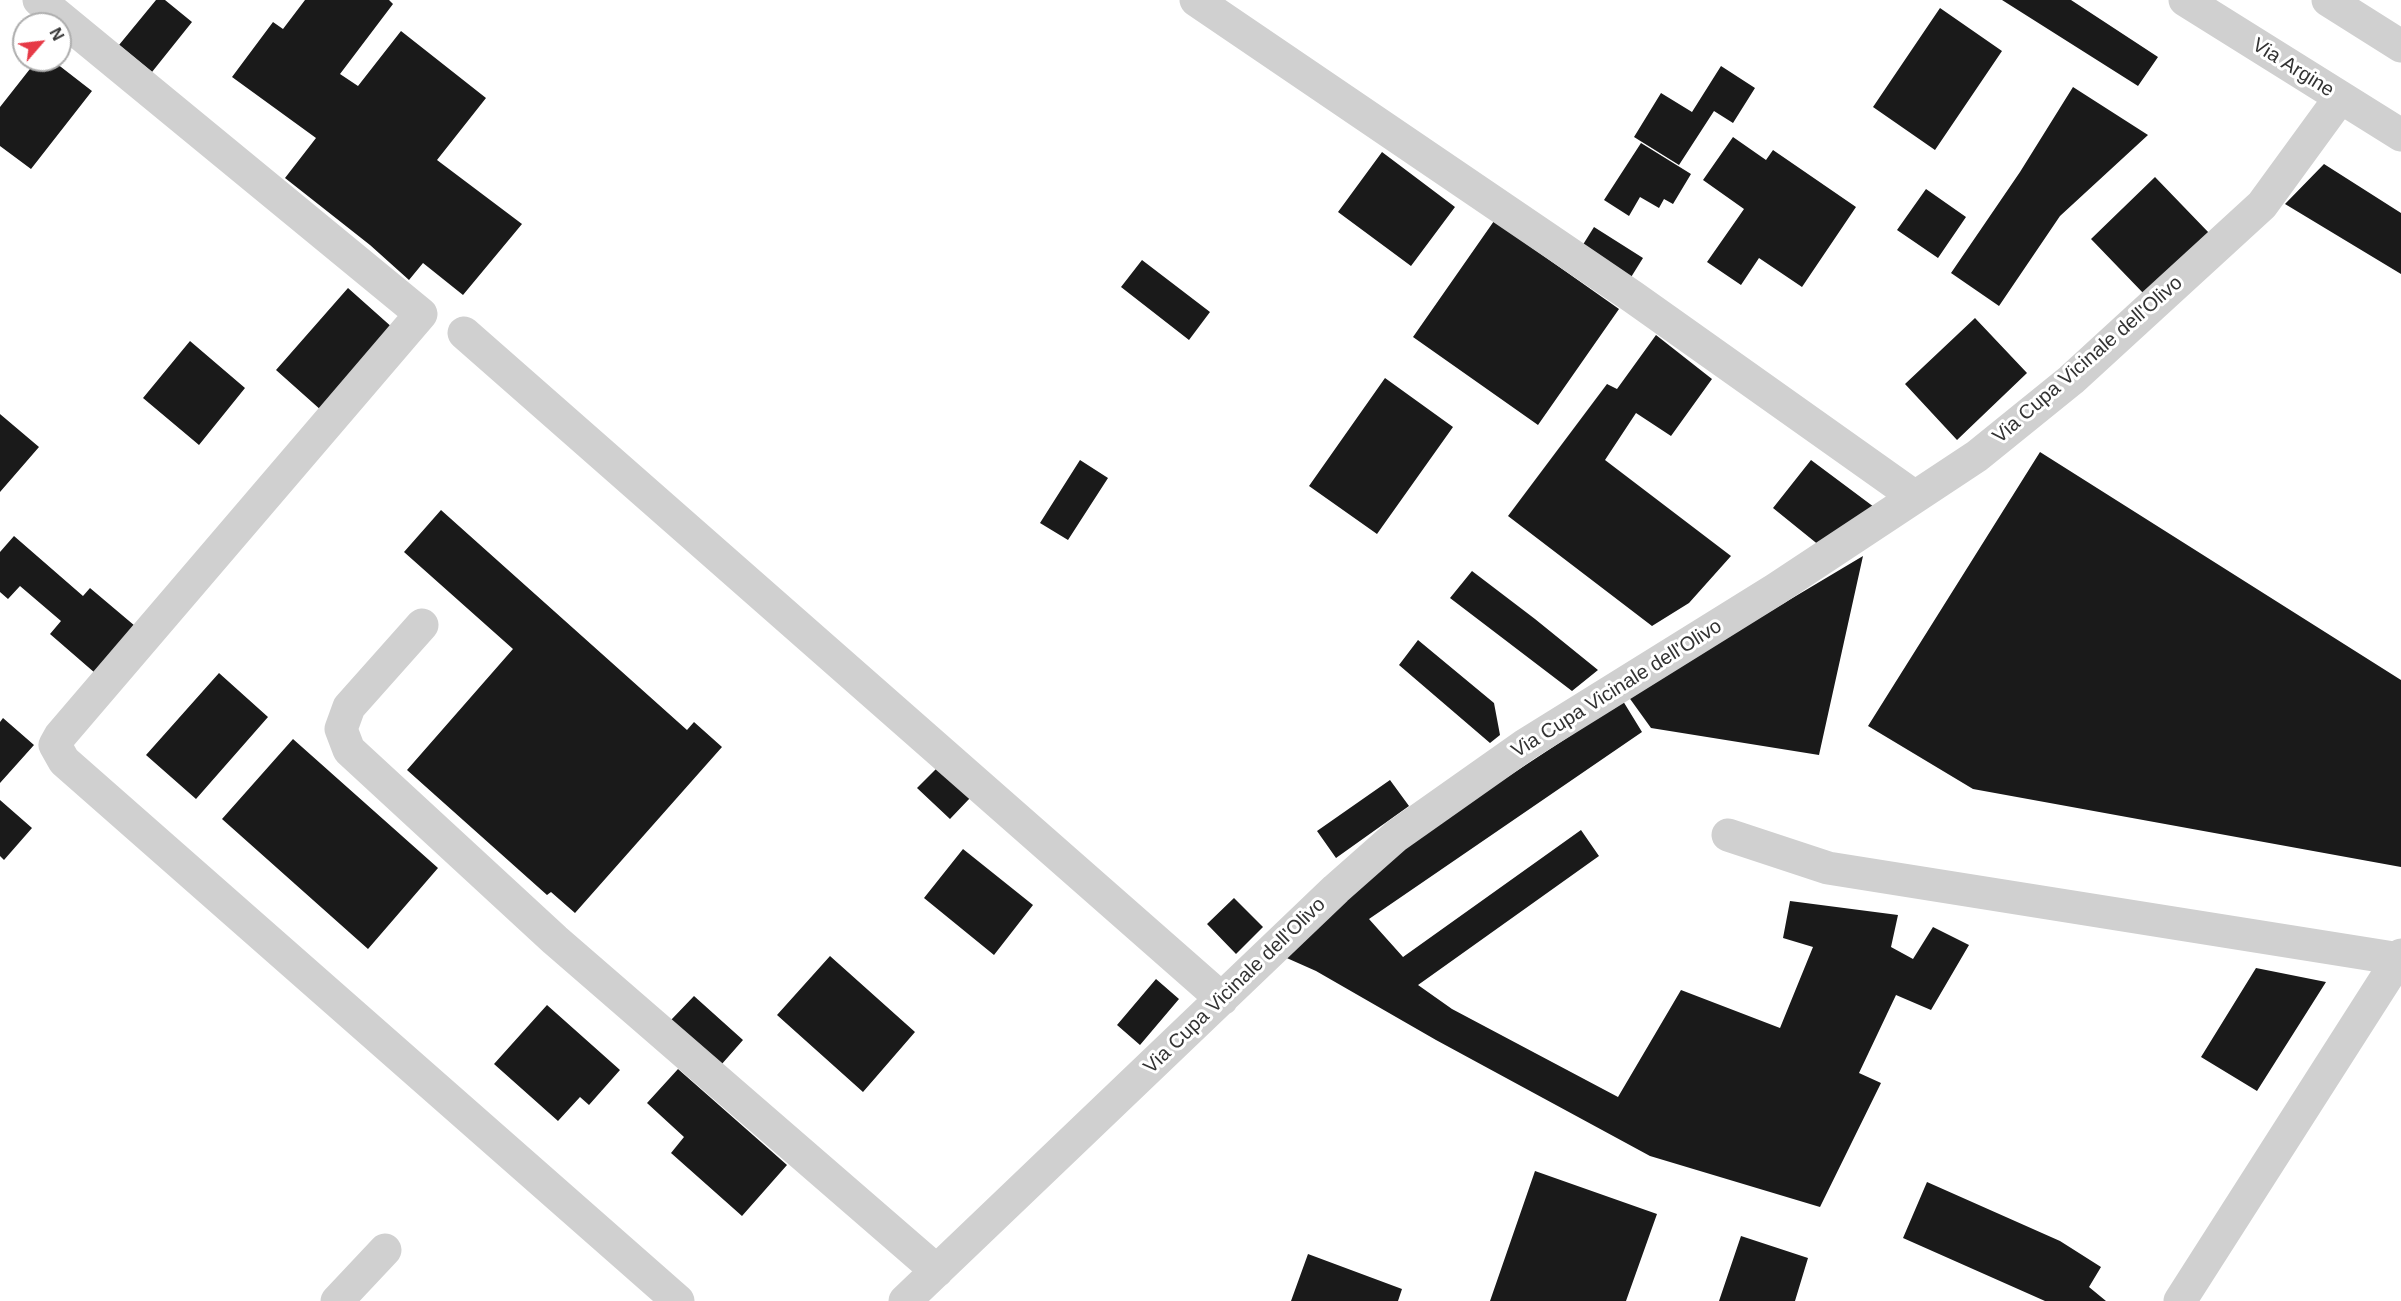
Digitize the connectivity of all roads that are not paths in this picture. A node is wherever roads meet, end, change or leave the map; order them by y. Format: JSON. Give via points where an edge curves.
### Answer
{"nodes":[{"id":1,"x":39,"y":0,"type":"edge"},
{"id":2,"x":1196,"y":0,"type":"edge"},
{"id":3,"x":2185,"y":0,"type":"edge"},
{"id":4,"x":2328,"y":0,"type":"edge"},
{"id":5,"x":2401,"y":46,"type":"edge"},
{"id":6,"x":2340,"y":98,"type":"junction"},
{"id":7,"x":2401,"y":135,"type":"edge"},
{"id":8,"x":464,"y":333,"type":"dead end"},
{"id":9,"x":1915,"y":497,"type":"junction"},
{"id":10,"x":422,"y":625,"type":"dead end"},
{"id":11,"x":1728,"y":835,"type":"dead end"},
{"id":12,"x":2400,"y":957,"type":"edge"},
{"id":13,"x":1222,"y":999,"type":"junction"},
{"id":14,"x":385,"y":1250,"type":"dead end"},
{"id":15,"x":937,"y":1270,"type":"junction"},
{"id":16,"x":337,"y":1301,"type":"edge"},
{"id":17,"x":678,"y":1301,"type":"edge"},
{"id":18,"x":905,"y":1301,"type":"edge"},
{"id":19,"x":2180,"y":1301,"type":"edge"}],
"edges":[{"from":1,"to":17,"type":"street","via":[[421,314],[56,745],[64,760]]},
{"from":2,"to":9,"type":"street","via":[[1633,297]]},
{"from":3,"to":6,"type":"street","name":"Via Argine"},
{"from":4,"to":5,"type":"street"},
{"from":6,"to":7,"type":"street","name":"Via Argine"},
{"from":6,"to":9,"type":"street","name":"Via Cupa Vicinale dell'Olivo","via":[[2262,205],[2071,380],[1977,456]]},
{"from":8,"to":13,"type":"street"},
{"from":9,"to":13,"type":"street","name":"Via Cupa Vicinale dell'Olivo","via":[[1776,589],[1525,745],[1396,836]]},
{"from":10,"to":15,"type":"street","via":[[349,707],[341,729],[349,750],[555,940]]},
{"from":11,"to":12,"type":"street","via":[[1828,868]]},
{"from":12,"to":19,"type":"street"},
{"from":13,"to":15,"type":"street","name":"Via Cupa Vicinale dell'Olivo"},
{"from":14,"to":16,"type":"street"},
{"from":15,"to":18,"type":"street","name":"Via Cupa Vicinale dell'Olivo"}]}
